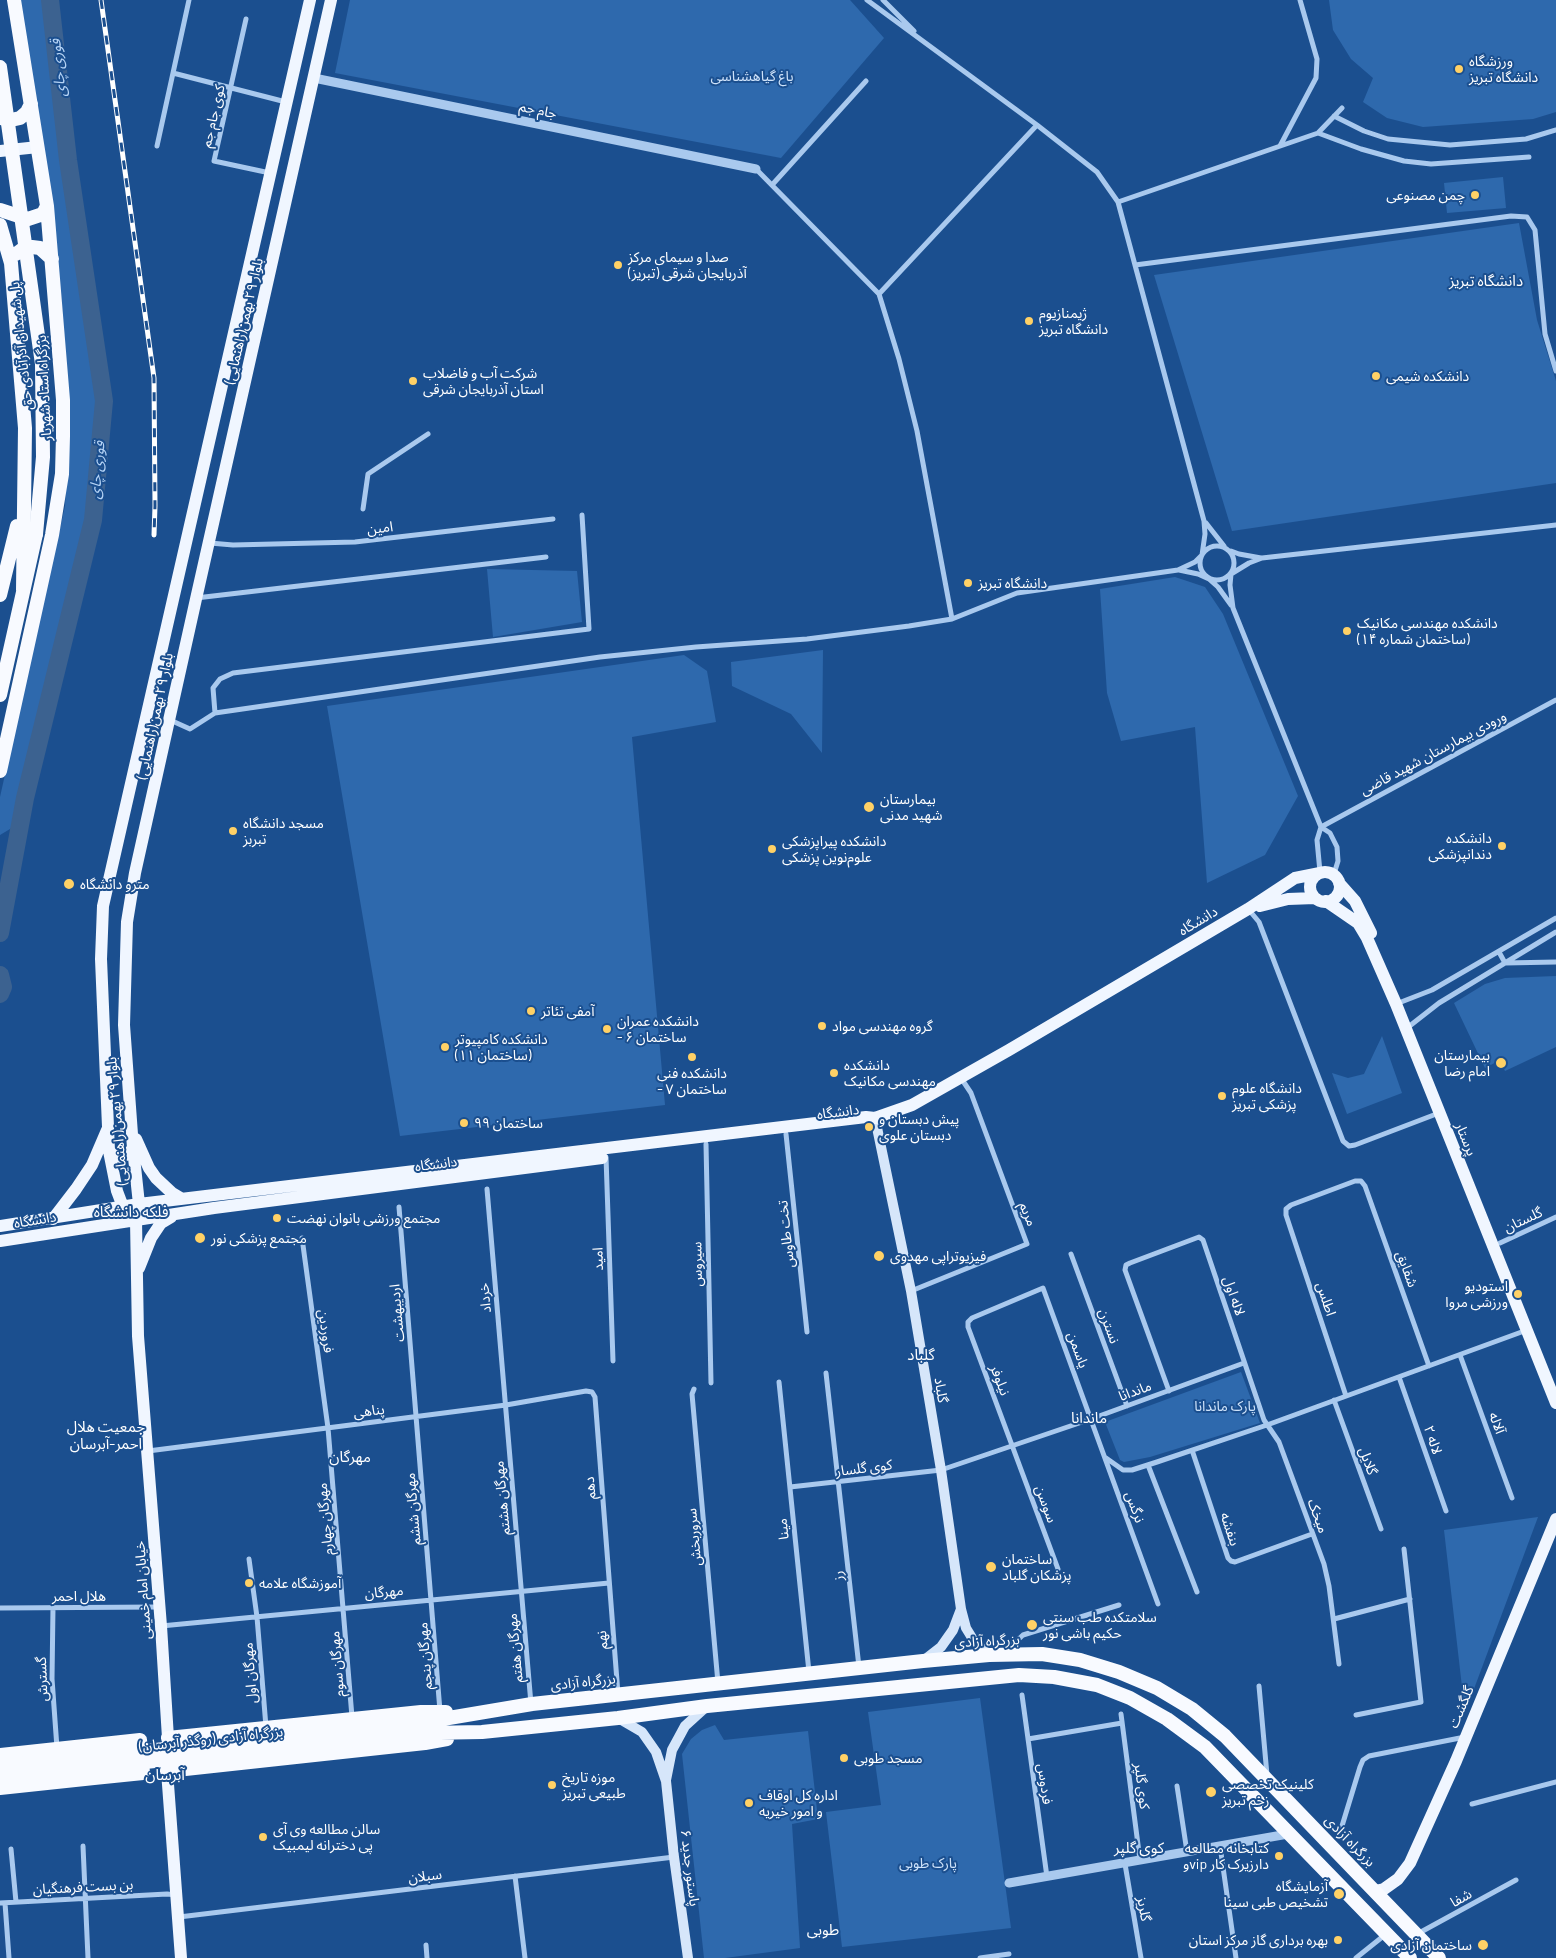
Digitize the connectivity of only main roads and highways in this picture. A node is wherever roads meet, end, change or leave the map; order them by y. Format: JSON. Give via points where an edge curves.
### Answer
{"nodes":[{"id":1,"x":14,"y":0,"type":"edge"},
{"id":2,"x":310,"y":0,"type":"edge"},
{"id":3,"x":331,"y":0,"type":"edge"},
{"id":4,"x":0,"y":67,"type":"edge"},
{"id":5,"x":31,"y":104,"type":"junction"},
{"id":6,"x":0,"y":118,"type":"edge"},
{"id":7,"x":38,"y":146,"type":"junction"},
{"id":8,"x":0,"y":151,"type":"edge"},
{"id":9,"x":47,"y":206,"type":"junction"},
{"id":10,"x":0,"y":210,"type":"edge"},
{"id":11,"x":0,"y":225,"type":"edge"},
{"id":12,"x":52,"y":259,"type":"junction"},
{"id":13,"x":11,"y":263,"type":"junction"},
{"id":14,"x":208,"y":445,"type":"junction"},
{"id":15,"x":230,"y":450,"type":"junction"},
{"id":16,"x":23,"y":503,"type":"junction"},
{"id":17,"x":23,"y":590,"type":"junction"},
{"id":18,"x":0,"y":595,"type":"edge"},
{"id":19,"x":0,"y":695,"type":"edge"},
{"id":20,"x":0,"y":771,"type":"edge"},
{"id":21,"x":1320,"y":872,"type":"junction"},
{"id":22,"x":1336,"y":879,"type":"junction"},
{"id":23,"x":1320,"y":900,"type":"junction"},
{"id":24,"x":1248,"y":909,"type":"junction"},
{"id":25,"x":1399,"y":1003,"type":"junction"},
{"id":26,"x":1409,"y":1026,"type":"junction"},
{"id":27,"x":875,"y":1118,"type":"junction"},
{"id":28,"x":108,"y":1128,"type":"junction"},
{"id":29,"x":133,"y":1132,"type":"junction"},
{"id":30,"x":133,"y":1148,"type":"junction"},
{"id":31,"x":109,"y":1151,"type":"junction"},
{"id":32,"x":182,"y":1199,"type":"junction"},
{"id":33,"x":139,"y":1204,"type":"junction"},
{"id":34,"x":123,"y":1207,"type":"junction"},
{"id":35,"x":176,"y":1214,"type":"junction"},
{"id":36,"x":53,"y":1218,"type":"junction"},
{"id":37,"x":136,"y":1220,"type":"junction"},
{"id":38,"x":0,"y":1226,"type":"edge"},
{"id":39,"x":0,"y":1241,"type":"edge"},
{"id":40,"x":137,"y":1275,"type":"junction"},
{"id":41,"x":1556,"y":1382,"type":"edge"},
{"id":42,"x":1556,"y":1404,"type":"edge"},
{"id":43,"x":1556,"y":1519,"type":"edge"},
{"id":44,"x":960,"y":1609,"type":"junction"},
{"id":45,"x":995,"y":1655,"type":"junction"},
{"id":46,"x":959,"y":1658,"type":"junction"},
{"id":47,"x":939,"y":1660,"type":"junction"},
{"id":48,"x":923,"y":1661,"type":"junction"},
{"id":49,"x":961,"y":1681,"type":"junction"},
{"id":50,"x":940,"y":1683,"type":"junction"},
{"id":51,"x":707,"y":1706,"type":"junction"},
{"id":52,"x":479,"y":1712,"type":"junction"},
{"id":53,"x":618,"y":1718,"type":"junction"},
{"id":54,"x":281,"y":1726,"type":"junction"},
{"id":55,"x":426,"y":1727,"type":"junction"},
{"id":56,"x":482,"y":1732,"type":"junction"},
{"id":57,"x":168,"y":1738,"type":"junction"},
{"id":58,"x":94,"y":1745,"type":"junction"},
{"id":59,"x":0,"y":1755,"type":"edge"},
{"id":60,"x":285,"y":1758,"type":"junction"},
{"id":61,"x":0,"y":1766,"type":"edge"},
{"id":62,"x":167,"y":1771,"type":"junction"},
{"id":63,"x":0,"y":1776,"type":"edge"},
{"id":64,"x":94,"y":1778,"type":"junction"},
{"id":65,"x":666,"y":1781,"type":"junction"},
{"id":66,"x":0,"y":1788,"type":"edge"},
{"id":67,"x":1375,"y":1891,"type":"junction"},
{"id":68,"x":181,"y":1958,"type":"edge"},
{"id":69,"x":688,"y":1958,"type":"edge"},
{"id":70,"x":1410,"y":1958,"type":"edge"},
{"id":71,"x":1439,"y":1958,"type":"edge"}],
"edges":[{"from":1,"to":5,"type":"highway","name":"بزرگراه استاد شهریار"},
{"from":2,"to":14,"type":"main road","name":"بلوار ٢٩ بهمن(راهنمایی)"},
{"from":3,"to":15,"type":"main road","name":"بلوار ٢٩ بهمن(راهنمایی)"},
{"from":4,"to":17,"type":"highway","name":"پل شهیدان آذرآبادی حق","bridge":true,"via":[[42,364],[43,457],[36,534]]},
{"from":5,"to":6,"type":"highway","via":[[20,118]]},
{"from":5,"to":7,"type":"highway","name":"بزرگراه استاد شهریار"},
{"from":7,"to":8,"type":"main road"},
{"from":7,"to":9,"type":"highway","name":"بزرگراه استاد شهریار"},
{"from":9,"to":10,"type":"highway","via":[[42,214],[28,219]]},
{"from":9,"to":12,"type":"highway","name":"بزرگراه استاد شهریار"},
{"from":11,"to":13,"type":"highway"},
{"from":12,"to":13,"type":"highway","via":[[40,248],[32,247],[17,252]]},
{"from":12,"to":20,"type":"highway","name":"بزرگراه استاد شهریار","via":[[64,400],[62,474],[52,536]]},
{"from":13,"to":16,"type":"highway","via":[[25,428]]},
{"from":14,"to":15,"type":"main road"},
{"from":14,"to":28,"type":"main road","name":"بلوار ٢٩ بهمن(راهنمایی)","via":[[103,906],[101,959]]},
{"from":15,"to":29,"type":"main road","name":"بلوار ٢٩ بهمن(راهنمایی)","via":[[135,872],[127,922],[124,1025]]},
{"from":16,"to":17,"type":"highway"},
{"from":16,"to":18,"type":"highway"},
{"from":17,"to":19,"type":"highway"},
{"from":21,"to":22,"type":"main road"},
{"from":21,"to":23,"type":"main road","via":[[1313,877],[1310,886]]},
{"from":21,"to":24,"type":"main road","name":"دانشگاه","via":[[1295,878]]},
{"from":22,"to":23,"type":"main road","via":[[1339,888],[1336,896]]},
{"from":22,"to":25,"type":"main road","name":"پرستار","via":[[1361,911]]},
{"from":23,"to":24,"type":"main road","name":"دانشگاه","via":[[1288,899]]},
{"from":23,"to":25,"type":"main road","name":"پرستار","via":[[1358,923]]},
{"from":24,"to":27,"type":"main road","name":"دانشگاه","via":[[912,1105]]},
{"from":25,"to":26,"type":"main road","name":"پرستار"},
{"from":26,"to":41,"type":"main road","name":"پرستار"},
{"from":26,"to":42,"type":"main road","name":"پرستار","via":[[1439,1113]]},
{"from":27,"to":32,"type":"main road","name":"دانشگاه"},
{"from":27,"to":35,"type":"main road","name":"دانشگاه","via":[[869,1123]]},
{"from":27,"to":44,"type":"main road","name":"گلباد","via":[[911,1291]]},
{"from":28,"to":31,"type":"main road","name":"بلوار ٢٩ بهمن(راهنمایی)"},
{"from":28,"to":36,"type":"main road","via":[[92,1165]]},
{"from":29,"to":30,"type":"main road","name":"بلوار ٢٩ بهمن(راهنمایی)"},
{"from":29,"to":32,"type":"main road","via":[[149,1168],[163,1186]]},
{"from":30,"to":31,"type":"main road","via":[[121,1156]]},
{"from":30,"to":33,"type":"main road","name":"بلوار ٢٩ بهمن(راهنمایی)"},
{"from":31,"to":34,"type":"main road","name":"بلوار ٢٩ بهمن(راهنمایی)","via":[[116,1192]]},
{"from":32,"to":33,"type":"main road","name":"دانشگاه"},
{"from":33,"to":34,"type":"main road","name":"دانشگاه"},
{"from":33,"to":37,"type":"main road","name":"بلوار ٢٩ بهمن(راهنمایی)"},
{"from":34,"to":36,"type":"main road","name":"دانشگاه"},
{"from":34,"to":37,"type":"main road","name":"بلوار ٢٩ بهمن(راهنمایی)"},
{"from":35,"to":37,"type":"main road","name":"دانشگاه"},
{"from":35,"to":40,"type":"main road","via":[[157,1228]]},
{"from":36,"to":38,"type":"main road","name":"دانشگاه"},
{"from":37,"to":39,"type":"main road","name":"دانشگاه"},
{"from":37,"to":40,"type":"main road","name":"خیابان امام خمینی"},
{"from":40,"to":57,"type":"main road","name":"خیابان امام خمینی","via":[[138,1336]]},
{"from":43,"to":67,"type":"main road","name":"گلگشت","via":[[1410,1863],[1398,1879]]},
{"from":44,"to":45,"type":"main road","name":"گلباد","via":[[974,1641]]},
{"from":44,"to":48,"type":"main road","via":[[953,1630],[941,1647]]},
{"from":45,"to":46,"type":"highway","name":"بزرگراه آزادی"},
{"from":45,"to":67,"type":"highway","name":"بزرگراه آزادی","via":[[1042,1654],[1080,1660],[1157,1688],[1192,1709],[1267,1778]]},
{"from":46,"to":47,"type":"highway","name":"بزرگراه آزادی"},
{"from":46,"to":49,"type":"highway","via":[[957,1672]]},
{"from":47,"to":48,"type":"highway","name":"بزرگراه آزادی"},
{"from":47,"to":50,"type":"highway","via":[[944,1671]]},
{"from":48,"to":52,"type":"highway","name":"بزرگراه آزادی"},
{"from":49,"to":50,"type":"highway"},
{"from":49,"to":70,"type":"highway","via":[[1019,1675],[1054,1676],[1097,1685],[1167,1718],[1205,1747]]},
{"from":50,"to":51,"type":"highway"},
{"from":51,"to":53,"type":"highway"},
{"from":51,"to":65,"type":"main road","name":"پاستور جدید ۶","via":[[684,1726],[672,1750]]},
{"from":52,"to":54,"type":"highway","via":[[421,1712]]},
{"from":52,"to":55,"type":"highway","name":"بزرگراه آزادی"},
{"from":53,"to":56,"type":"highway"},
{"from":53,"to":65,"type":"main road","name":"پاستور جدید ۶","via":[[642,1732],[656,1752]]},
{"from":54,"to":57,"type":"highway"},
{"from":54,"to":60,"type":"highway","via":[[274,1732],[272,1741],[276,1752]]},
{"from":55,"to":56,"type":"highway"},
{"from":55,"to":61,"type":"highway","name":"بزرگراه آزادی (روگذر آبرسان)","bridge":true},
{"from":55,"to":63,"type":"highway","name":"بزرگراه آزادی (روگذر آبرسان)","bridge":true},
{"from":56,"to":60,"type":"highway","via":[[425,1743]]},
{"from":57,"to":62,"type":"main road","name":"خیابان امام خمینی"},
{"from":58,"to":59,"type":"highway"},
{"from":58,"to":64,"type":"highway","via":[[103,1749],[106,1762],[104,1773]]},
{"from":58,"to":64,"type":"highway","via":[[140,1740],[143,1773]]},
{"from":60,"to":62,"type":"highway"},
{"from":62,"to":68,"type":"main road","name":"خیابان امام خمینی","via":[[172,1895],[178,1917]]},
{"from":64,"to":66,"type":"highway"},
{"from":65,"to":69,"type":"main road","name":"پاستور جدید ۶"},
{"from":67,"to":71,"type":"highway","name":"بزرگراه آزادی"}]}
